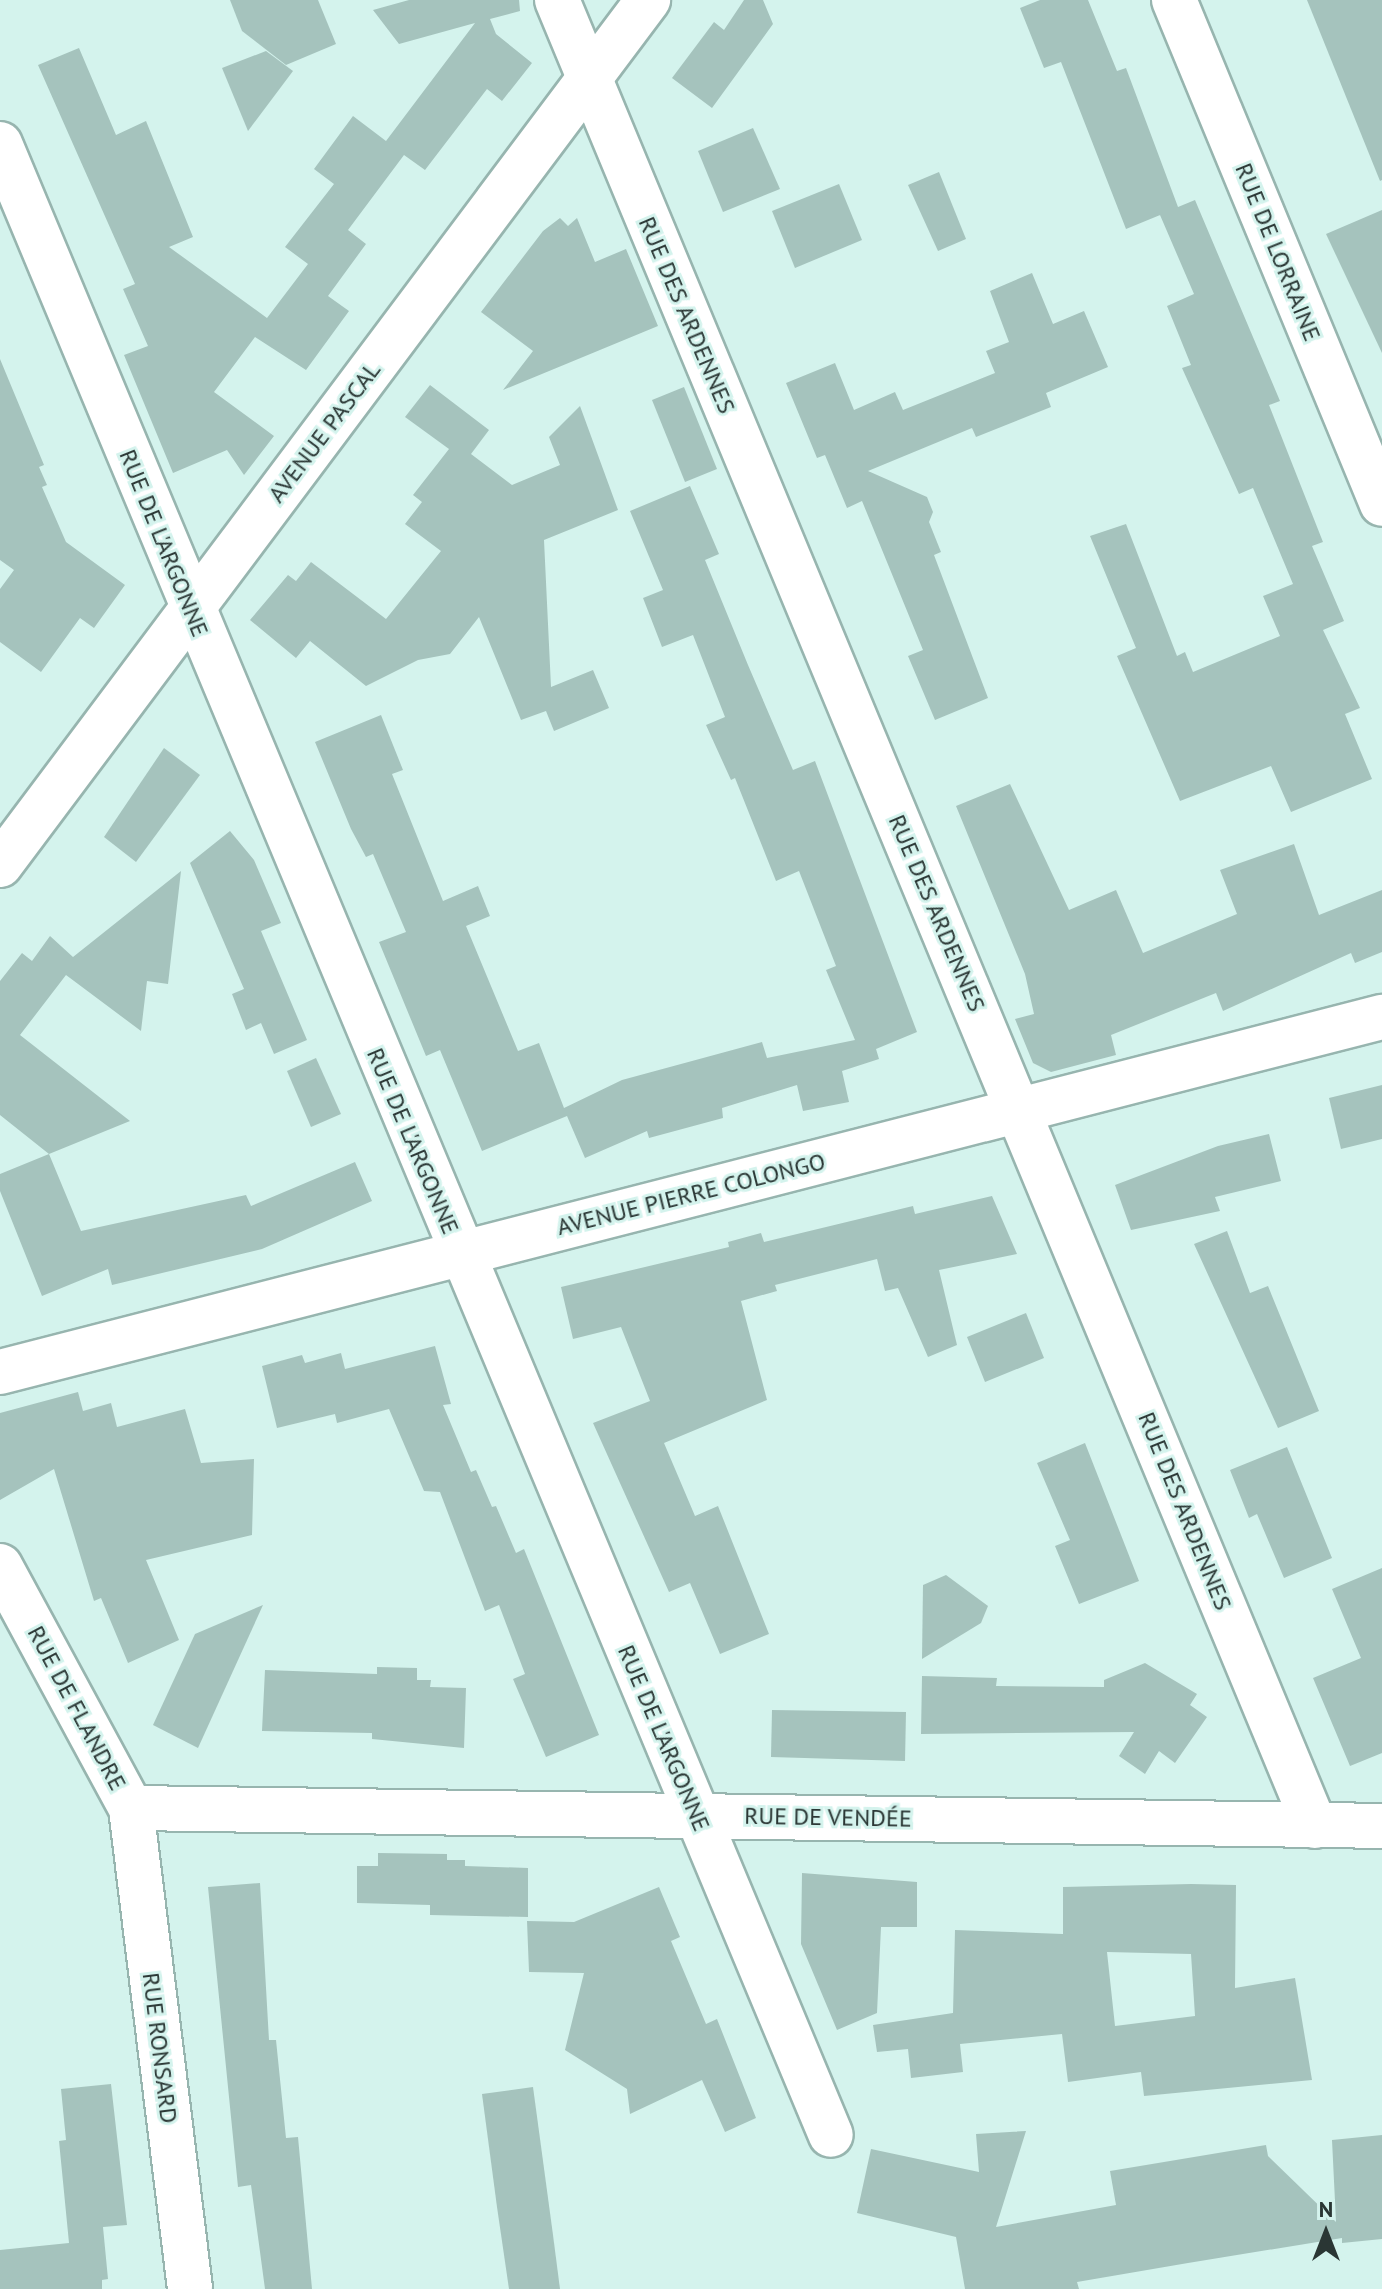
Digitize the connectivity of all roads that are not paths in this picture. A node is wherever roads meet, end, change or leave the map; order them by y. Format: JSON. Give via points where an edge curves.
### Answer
{"nodes":[{"id":1,"x":557,"y":0,"type":"edge"},
{"id":2,"x":648,"y":0,"type":"edge"},
{"id":3,"x":1174,"y":0,"type":"edge"},
{"id":4,"x":589,"y":79,"type":"junction"},
{"id":5,"x":0,"y":144,"type":"edge"},
{"id":6,"x":1382,"y":504,"type":"edge"},
{"id":7,"x":191,"y":610,"type":"junction"},
{"id":8,"x":0,"y":865,"type":"edge"},
{"id":9,"x":1382,"y":1017,"type":"edge"},
{"id":10,"x":1018,"y":1109,"type":"junction"},
{"id":11,"x":460,"y":1253,"type":"junction"},
{"id":12,"x":0,"y":1372,"type":"edge"},
{"id":13,"x":0,"y":1566,"type":"edge"},
{"id":14,"x":131,"y":1808,"type":"junction"},
{"id":15,"x":697,"y":1815,"type":"junction"},
{"id":16,"x":1315,"y":1826,"type":"junction"},
{"id":17,"x":1382,"y":1826,"type":"edge"},
{"id":18,"x":831,"y":2135,"type":"dead end"},
{"id":19,"x":190,"y":2289,"type":"edge"}],
"edges":[{"from":1,"to":4,"type":"street","name":"RUE DES ARDENNES"},
{"from":2,"to":4,"type":"street","name":"AVENUE PASCAL"},
{"from":3,"to":6,"type":"street","name":"RUE DE LORRAINE"},
{"from":4,"to":7,"type":"street","name":"AVENUE PASCAL"},
{"from":4,"to":10,"type":"street","name":"RUE DES ARDENNES"},
{"from":5,"to":7,"type":"street","name":"RUE DE L'ARGONNE"},
{"from":7,"to":8,"type":"street","name":"AVENUE PASCAL"},
{"from":7,"to":11,"type":"street","name":"RUE DE L'ARGONNE"},
{"from":9,"to":10,"type":"street","name":"AVENUE PIERRE COLONGO"},
{"from":10,"to":11,"type":"street","name":"AVENUE PIERRE COLONGO"},
{"from":10,"to":16,"type":"street","name":"RUE DES ARDENNES"},
{"from":11,"to":12,"type":"street","name":"AVENUE PIERRE COLONGO"},
{"from":11,"to":15,"type":"street","name":"RUE DE L'ARGONNE"},
{"from":13,"to":14,"type":"street","name":"RUE DE FLANDRE"},
{"from":14,"to":15,"type":"street","name":"RUE DE VENDÉE"},
{"from":14,"to":19,"type":"street","name":"RUE RONSARD"},
{"from":15,"to":16,"type":"street","name":"RUE DE VENDÉE"},
{"from":15,"to":18,"type":"street","name":"RUE DE L'ARGONNE"},
{"from":16,"to":17,"type":"street","name":"RUE DE VENDÉE"}]}
